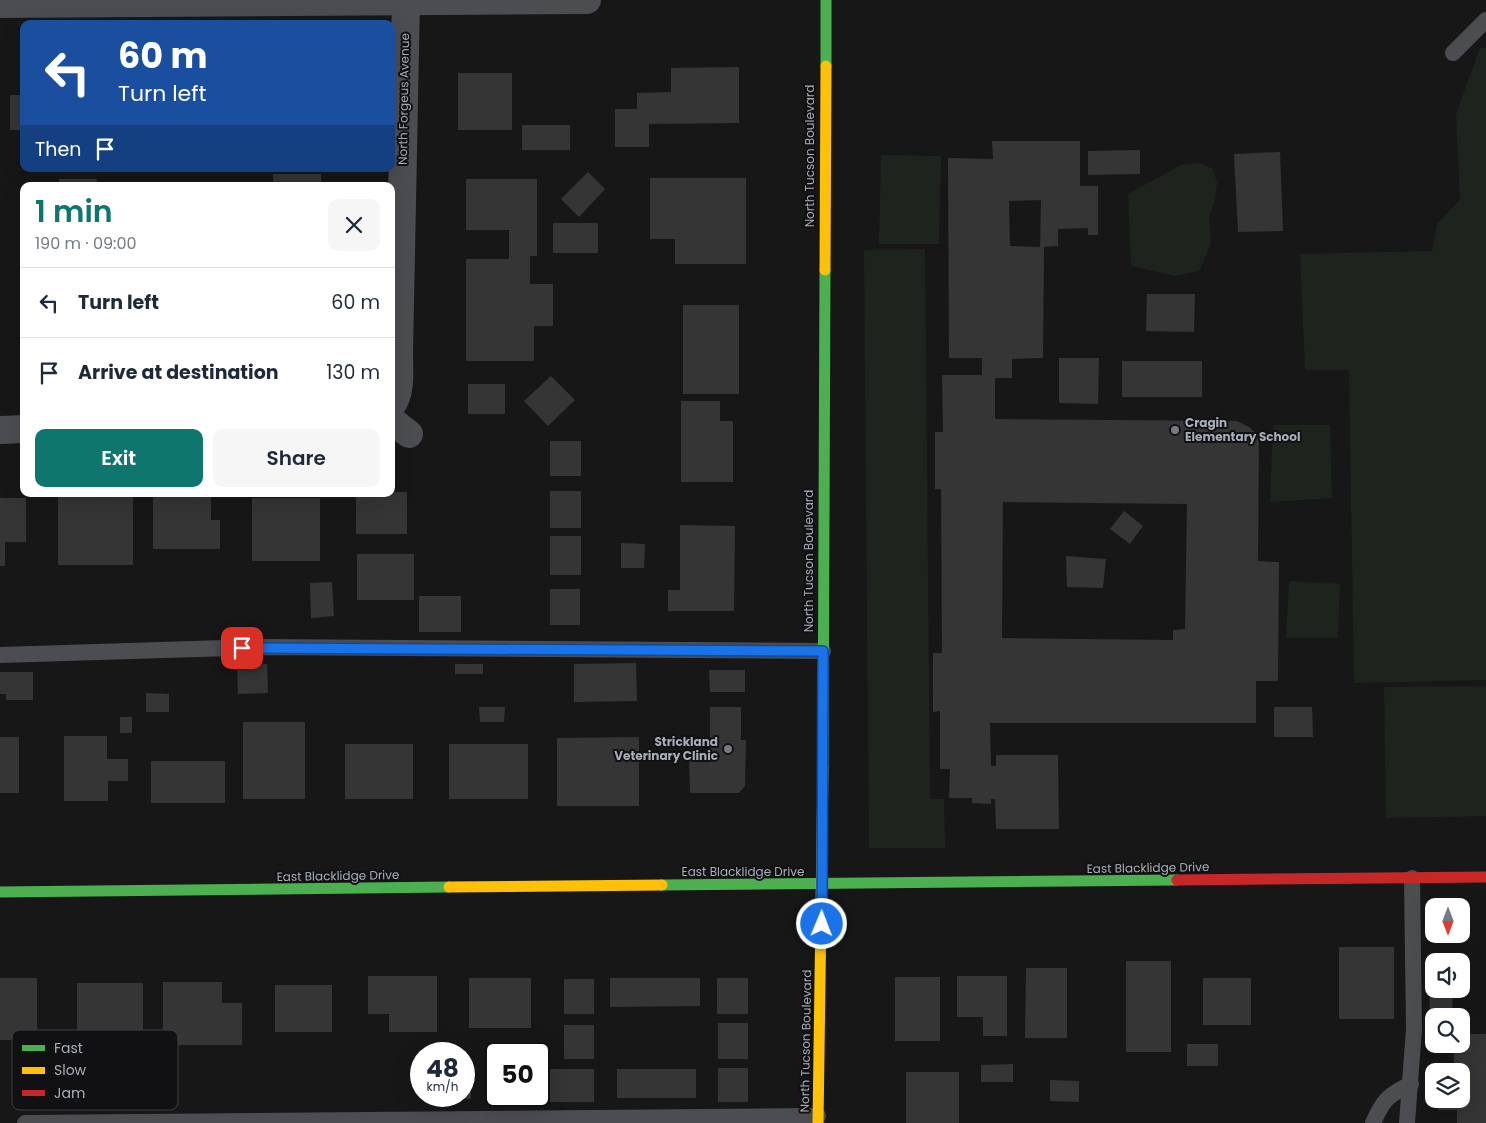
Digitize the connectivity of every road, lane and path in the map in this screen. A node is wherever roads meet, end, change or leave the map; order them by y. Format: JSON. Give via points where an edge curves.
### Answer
{"nodes":[{"id":1,"x":587,"y":0,"type":"edge"},
{"id":2,"x":826,"y":0,"type":"edge"},
{"id":3,"x":406,"y":1,"type":"edge"},
{"id":4,"x":0,"y":4,"type":"edge"},
{"id":5,"x":1486,"y":20,"type":"edge"},
{"id":6,"x":1453,"y":53,"type":"dead end"},
{"id":7,"x":395,"y":397,"type":"edge"},
{"id":8,"x":20,"y":429,"type":"edge"},
{"id":9,"x":0,"y":430,"type":"edge"},
{"id":10,"x":823,"y":651,"type":"junction"},
{"id":11,"x":0,"y":655,"type":"edge"},
{"id":12,"x":1412,"y":878,"type":"junction"},
{"id":13,"x":1486,"y":878,"type":"edge"},
{"id":14,"x":822,"y":885,"type":"junction"},
{"id":15,"x":0,"y":892,"type":"edge"},
{"id":16,"x":1411,"y":1084,"type":"junction"},
{"id":17,"x":818,"y":1119,"type":"edge"},
{"id":18,"x":25,"y":1123,"type":"edge"},
{"id":19,"x":1374,"y":1123,"type":"edge"},
{"id":20,"x":1407,"y":1123,"type":"edge"}],
"edges":[{"from":1,"to":3,"type":"street"},
{"from":2,"to":10,"type":"street","name":"North Tucson Boulevard"},
{"from":3,"to":4,"type":"street"},
{"from":3,"to":7,"type":"street","name":"North Forgeus Avenue","via":[[398,390]]},
{"from":5,"to":6,"type":"lane"},
{"from":8,"to":9,"type":"street"},
{"from":10,"to":11,"type":"lane","via":[[260,648]]},
{"from":10,"to":14,"type":"street","name":"North Tucson Boulevard"},
{"from":12,"to":13,"type":"street","name":"East Blacklidge Drive"},
{"from":12,"to":14,"type":"street","name":"East Blacklidge Drive"},
{"from":12,"to":16,"type":"lane","via":[[1415,965]]},
{"from":14,"to":15,"type":"street","name":"East Blacklidge Drive"},
{"from":14,"to":17,"type":"street","name":"North Tucson Boulevard"},
{"from":16,"to":19,"type":"lane","via":[[1383,1102]]},
{"from":16,"to":20,"type":"lane"},
{"from":17,"to":18,"type":"lane"}]}
